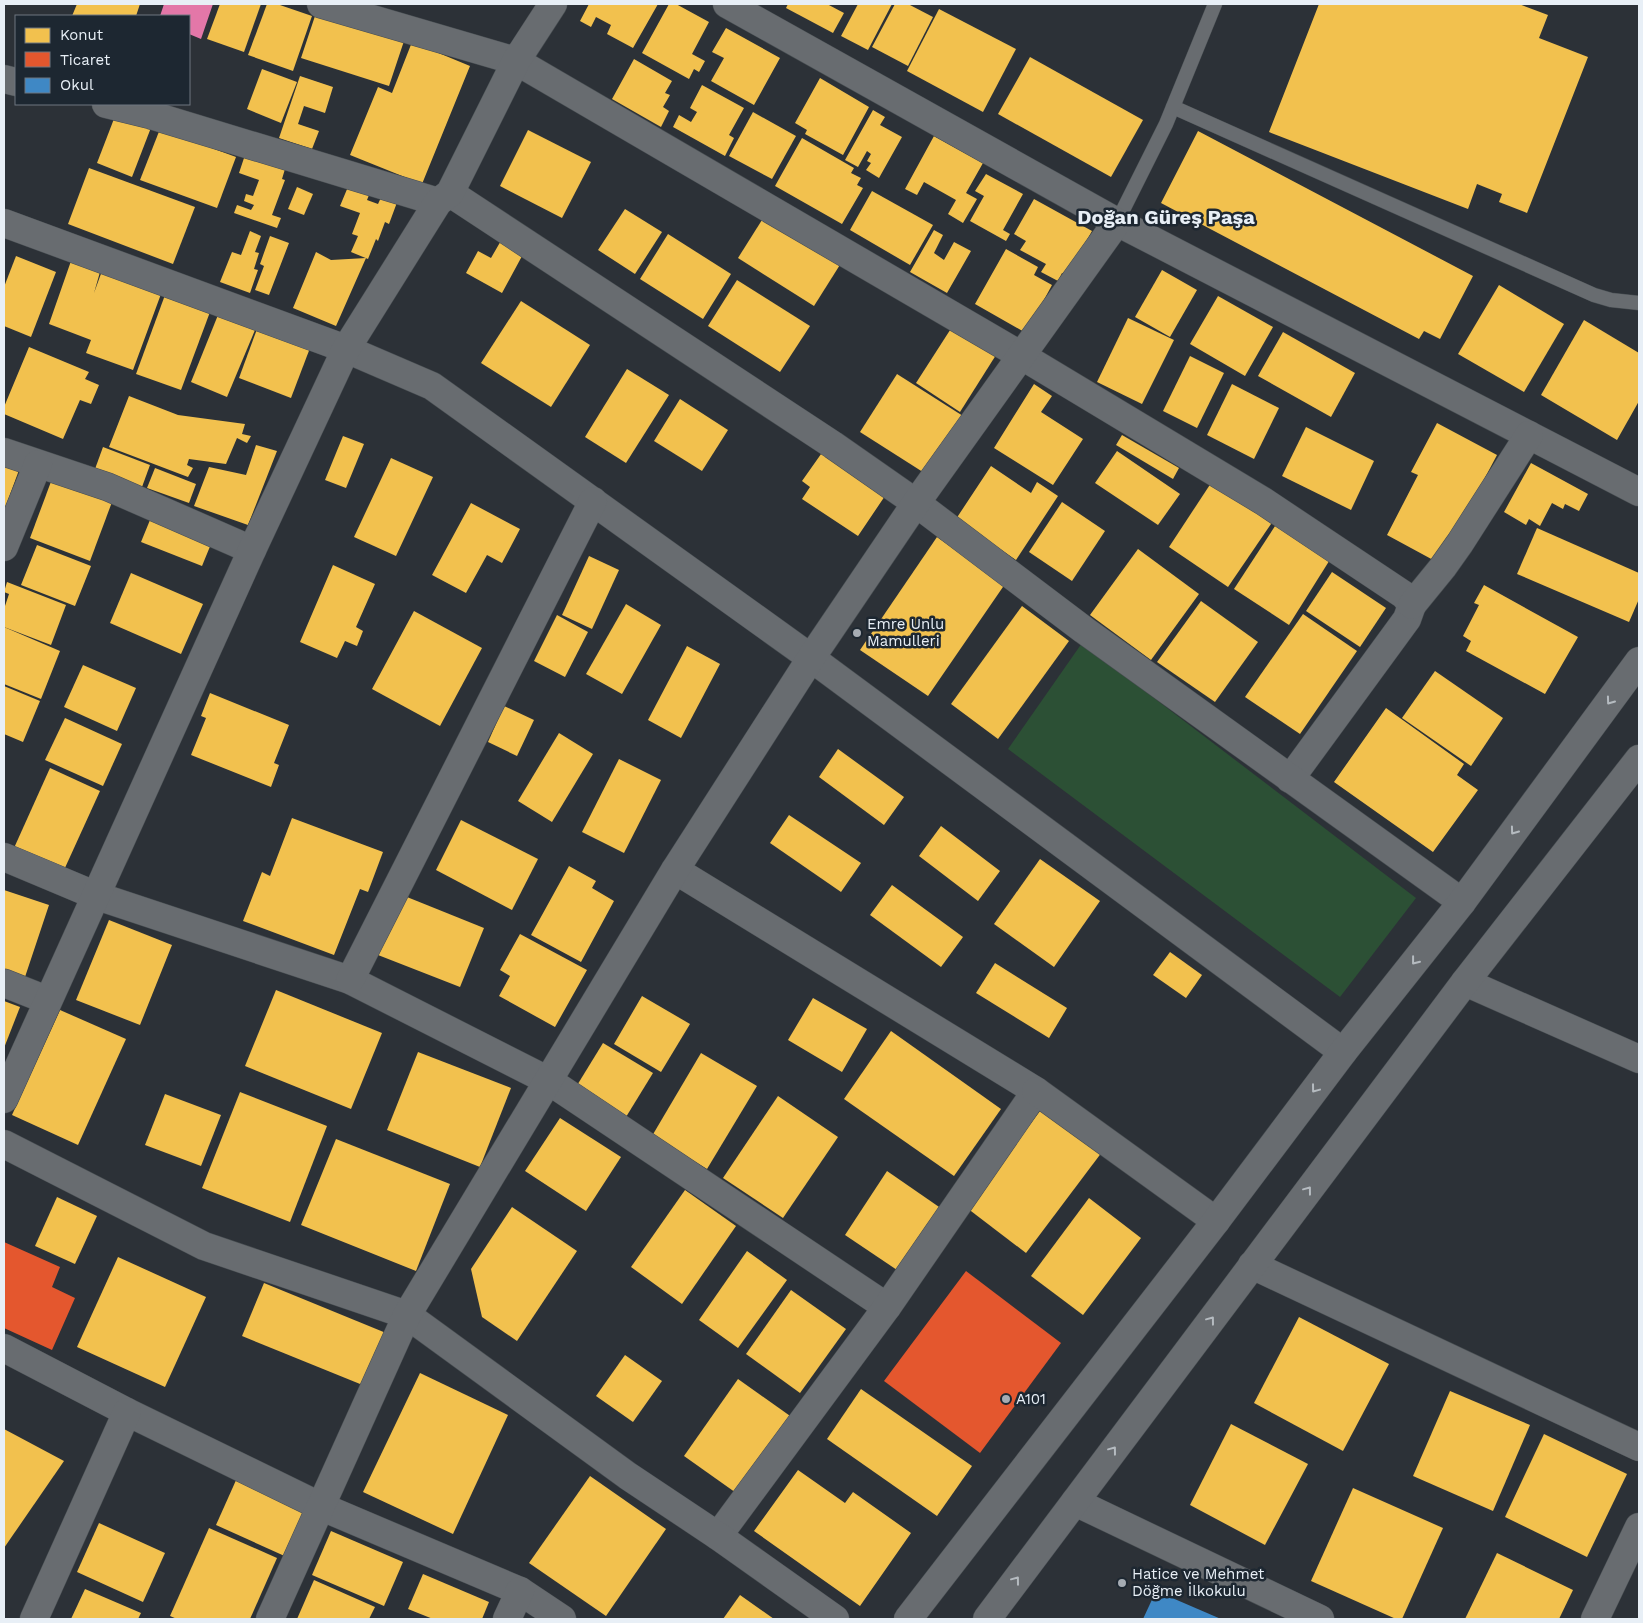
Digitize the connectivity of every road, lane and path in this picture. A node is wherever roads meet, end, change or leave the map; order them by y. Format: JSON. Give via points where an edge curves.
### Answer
{"nodes":[{"id":1,"x":321,"y":4,"type":"edge"},
{"id":2,"x":553,"y":4,"type":"edge"},
{"id":3,"x":727,"y":4,"type":"edge"},
{"id":4,"x":1215,"y":4,"type":"edge"},
{"id":5,"x":516,"y":61,"type":"junction"},
{"id":6,"x":110,"y":105,"type":"edge"},
{"id":7,"x":1174,"y":106,"type":"junction"},
{"id":8,"x":444,"y":197,"type":"junction"},
{"id":9,"x":1117,"y":222,"type":"junction"},
{"id":10,"x":4,"y":223,"type":"edge"},
{"id":11,"x":1639,"y":303,"type":"edge"},
{"id":12,"x":346,"y":349,"type":"junction"},
{"id":13,"x":1022,"y":356,"type":"junction"},
{"id":14,"x":1529,"y":435,"type":"junction"},
{"id":15,"x":4,"y":452,"type":"edge"},
{"id":16,"x":38,"y":464,"type":"junction"},
{"id":17,"x":1639,"y":492,"type":"edge"},
{"id":18,"x":593,"y":501,"type":"junction"},
{"id":19,"x":916,"y":503,"type":"junction"},
{"id":20,"x":4,"y":547,"type":"edge"},
{"id":21,"x":252,"y":550,"type":"junction"},
{"id":22,"x":1412,"y":605,"type":"junction"},
{"id":23,"x":811,"y":658,"type":"junction"},
{"id":24,"x":1639,"y":661,"type":"edge"},
{"id":25,"x":1639,"y":759,"type":"edge"},
{"id":26,"x":1290,"y":779,"type":"junction"},
{"id":27,"x":4,"y":857,"type":"edge"},
{"id":28,"x":675,"y":870,"type":"junction"},
{"id":29,"x":97,"y":896,"type":"junction"},
{"id":30,"x":1462,"y":902,"type":"junction"},
{"id":31,"x":350,"y":980,"type":"junction"},
{"id":32,"x":1465,"y":982,"type":"junction"},
{"id":33,"x":4,"y":983,"type":"edge"},
{"id":34,"x":47,"y":1000,"type":"junction"},
{"id":35,"x":1343,"y":1052,"type":"junction"},
{"id":36,"x":1639,"y":1059,"type":"edge"},
{"id":37,"x":549,"y":1081,"type":"junction"},
{"id":38,"x":1036,"y":1091,"type":"junction"},
{"id":39,"x":4,"y":1099,"type":"edge"},
{"id":40,"x":4,"y":1144,"type":"edge"},
{"id":41,"x":1216,"y":1221,"type":"junction"},
{"id":42,"x":1252,"y":1265,"type":"junction"},
{"id":43,"x":887,"y":1307,"type":"junction"},
{"id":44,"x":408,"y":1316,"type":"junction"},
{"id":45,"x":4,"y":1348,"type":"edge"},
{"id":46,"x":127,"y":1412,"type":"junction"},
{"id":47,"x":1639,"y":1447,"type":"edge"},
{"id":48,"x":1075,"y":1502,"type":"junction"},
{"id":49,"x":322,"y":1507,"type":"junction"},
{"id":50,"x":1639,"y":1527,"type":"edge"},
{"id":51,"x":718,"y":1536,"type":"junction"},
{"id":52,"x":520,"y":1591,"type":"junction"},
{"id":53,"x":34,"y":1619,"type":"edge"},
{"id":54,"x":270,"y":1619,"type":"edge"},
{"id":55,"x":507,"y":1619,"type":"edge"},
{"id":56,"x":562,"y":1619,"type":"edge"},
{"id":57,"x":835,"y":1619,"type":"edge"},
{"id":58,"x":908,"y":1619,"type":"edge"},
{"id":59,"x":987,"y":1619,"type":"edge"},
{"id":60,"x":1320,"y":1619,"type":"edge"},
{"id":61,"x":1595,"y":1619,"type":"edge"}],
"edges":[{"from":1,"to":5,"type":"street"},
{"from":2,"to":5,"type":"street"},
{"from":3,"to":9,"type":"street"},
{"from":4,"to":7,"type":"lane"},
{"from":5,"to":8,"type":"street"},
{"from":5,"to":13,"type":"street"},
{"from":6,"to":8,"type":"street"},
{"from":7,"to":9,"type":"lane"},
{"from":7,"to":11,"type":"lane","via":[[1594,295]]},
{"from":8,"to":12,"type":"street"},
{"from":8,"to":19,"type":"street","via":[[833,445]]},
{"from":9,"to":13,"type":"street"},
{"from":9,"to":14,"type":"street"},
{"from":10,"to":12,"type":"street"},
{"from":12,"to":18,"type":"street","via":[[432,386]]},
{"from":12,"to":21,"type":"street"},
{"from":13,"to":19,"type":"street"},
{"from":13,"to":22,"type":"street","via":[[1264,501],[1404,595]]},
{"from":14,"to":17,"type":"street"},
{"from":14,"to":22,"type":"street","via":[[1460,543]]},
{"from":15,"to":16,"type":"street"},
{"from":16,"to":20,"type":"street"},
{"from":16,"to":21,"type":"street","via":[[108,487]]},
{"from":18,"to":23,"type":"street"},
{"from":18,"to":31,"type":"street"},
{"from":19,"to":23,"type":"street"},
{"from":19,"to":26,"type":"street"},
{"from":21,"to":29,"type":"street"},
{"from":22,"to":26,"type":"street","via":[[1407,619]]},
{"from":23,"to":28,"type":"street"},
{"from":23,"to":35,"type":"street"},
{"from":24,"to":30,"type":"street","one_way":true},
{"from":25,"to":32,"type":"street"},
{"from":26,"to":30,"type":"street"},
{"from":27,"to":29,"type":"street"},
{"from":28,"to":37,"type":"street"},
{"from":28,"to":38,"type":"street"},
{"from":29,"to":31,"type":"street"},
{"from":29,"to":34,"type":"street"},
{"from":30,"to":35,"type":"street","one_way":true},
{"from":31,"to":37,"type":"street"},
{"from":32,"to":36,"type":"street"},
{"from":42,"to":32,"type":"street","one_way":true},
{"from":33,"to":34,"type":"street"},
{"from":34,"to":39,"type":"street"},
{"from":35,"to":41,"type":"street","one_way":true},
{"from":37,"to":43,"type":"street"},
{"from":37,"to":44,"type":"street"},
{"from":38,"to":41,"type":"street"},
{"from":38,"to":43,"type":"street"},
{"from":40,"to":44,"type":"street","via":[[204,1246]]},
{"from":41,"to":58,"type":"street"},
{"from":42,"to":47,"type":"street"},
{"from":48,"to":42,"type":"street","one_way":true},
{"from":43,"to":51,"type":"street"},
{"from":44,"to":49,"type":"street"},
{"from":44,"to":51,"type":"street","via":[[628,1476]]},
{"from":45,"to":46,"type":"street"},
{"from":46,"to":49,"type":"street"},
{"from":46,"to":53,"type":"street"},
{"from":59,"to":48,"type":"street","one_way":true},
{"from":48,"to":60,"type":"street"},
{"from":49,"to":52,"type":"street"},
{"from":49,"to":54,"type":"street"},
{"from":50,"to":61,"type":"street"},
{"from":51,"to":57,"type":"street"},
{"from":52,"to":55,"type":"street"},
{"from":52,"to":56,"type":"street"}]}
